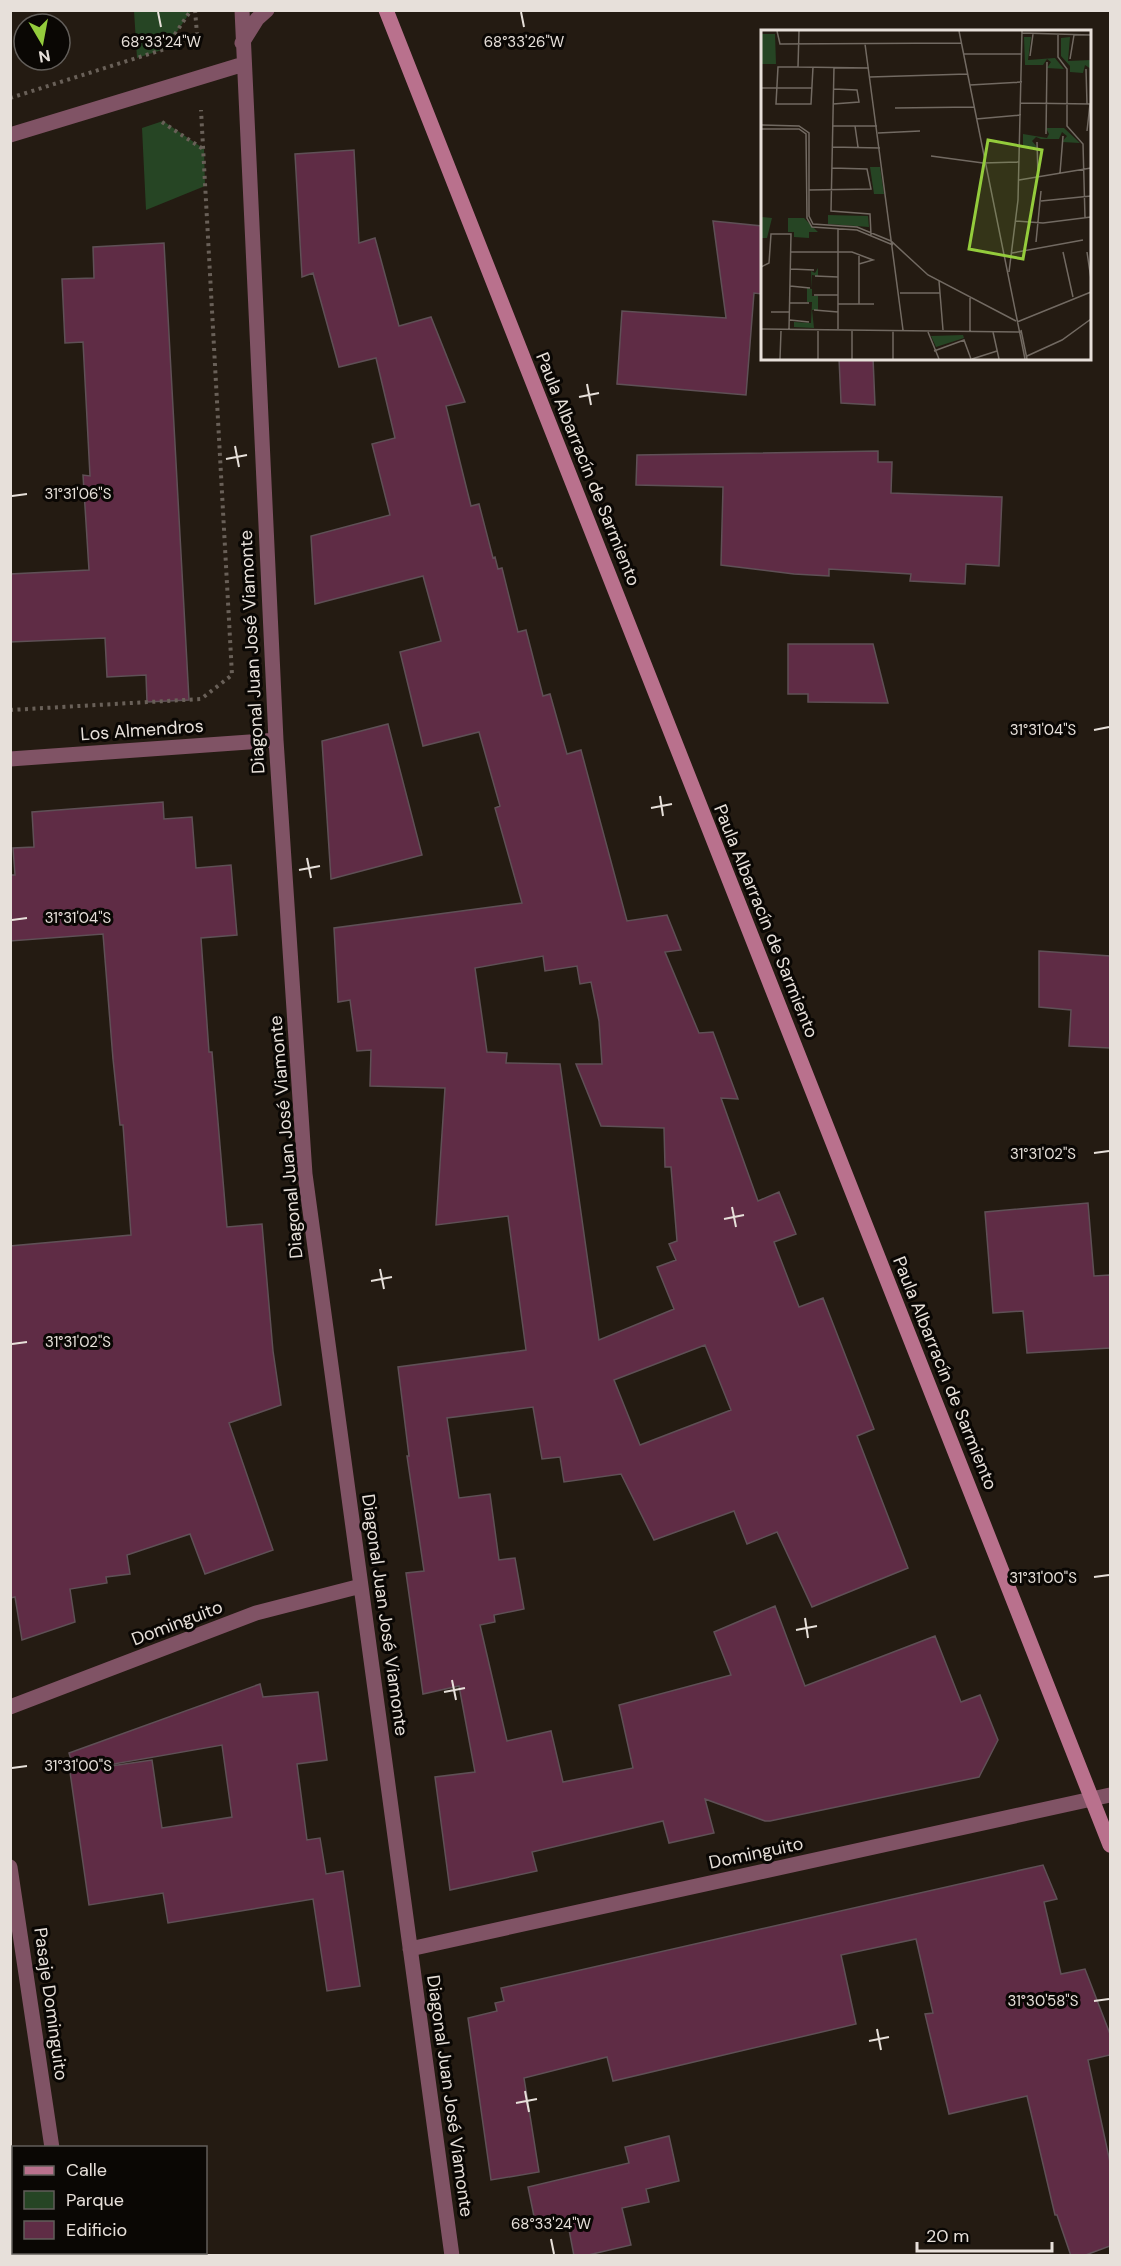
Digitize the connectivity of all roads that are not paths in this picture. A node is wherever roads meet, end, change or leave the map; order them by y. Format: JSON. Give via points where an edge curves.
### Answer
{"nodes":[{"id":1,"x":242,"y":10,"type":"edge"},
{"id":2,"x":267,"y":10,"type":"edge"},
{"id":3,"x":386,"y":10,"type":"edge"},
{"id":4,"x":243,"y":43,"type":"junction"},
{"id":5,"x":244,"y":64,"type":"junction"},
{"id":6,"x":10,"y":135,"type":"edge"},
{"id":7,"x":276,"y":740,"type":"junction"},
{"id":8,"x":10,"y":759,"type":"edge"},
{"id":9,"x":361,"y":1586,"type":"junction"},
{"id":10,"x":10,"y":1707,"type":"edge"},
{"id":11,"x":1110,"y":1795,"type":"edge"},
{"id":12,"x":1092,"y":1799,"type":"junction"},
{"id":13,"x":1110,"y":1845,"type":"edge"},
{"id":14,"x":10,"y":1867,"type":"edge"},
{"id":15,"x":411,"y":1949,"type":"junction"},
{"id":16,"x":52,"y":2146,"type":"edge"},
{"id":17,"x":452,"y":2256,"type":"edge"}],
"edges":[{"from":1,"to":4,"type":"street","name":"Diagonal Juan José Viamonte"},
{"from":2,"to":4,"type":"street"},
{"from":3,"to":12,"type":"main road","name":"Paula Albarracín de Sarmiento"},
{"from":4,"to":5,"type":"street","name":"Diagonal Juan José Viamonte"},
{"from":5,"to":6,"type":"street"},
{"from":5,"to":7,"type":"street","name":"Diagonal Juan José Viamonte"},
{"from":7,"to":8,"type":"street","name":"Los Almendros"},
{"from":7,"to":9,"type":"street","name":"Diagonal Juan José Viamonte","via":[[305,1174]]},
{"from":9,"to":10,"type":"street","name":"Dominguito","via":[[256,1614]]},
{"from":9,"to":15,"type":"street","name":"Diagonal Juan José Viamonte"},
{"from":11,"to":12,"type":"street","name":"Dominguito"},
{"from":12,"to":13,"type":"main road","name":"Paula Albarracín de Sarmiento"},
{"from":12,"to":15,"type":"street","name":"Dominguito"},
{"from":14,"to":16,"type":"street","name":"Pasaje Dominguito"},
{"from":15,"to":17,"type":"street","name":"Diagonal Juan José Viamonte"}]}
